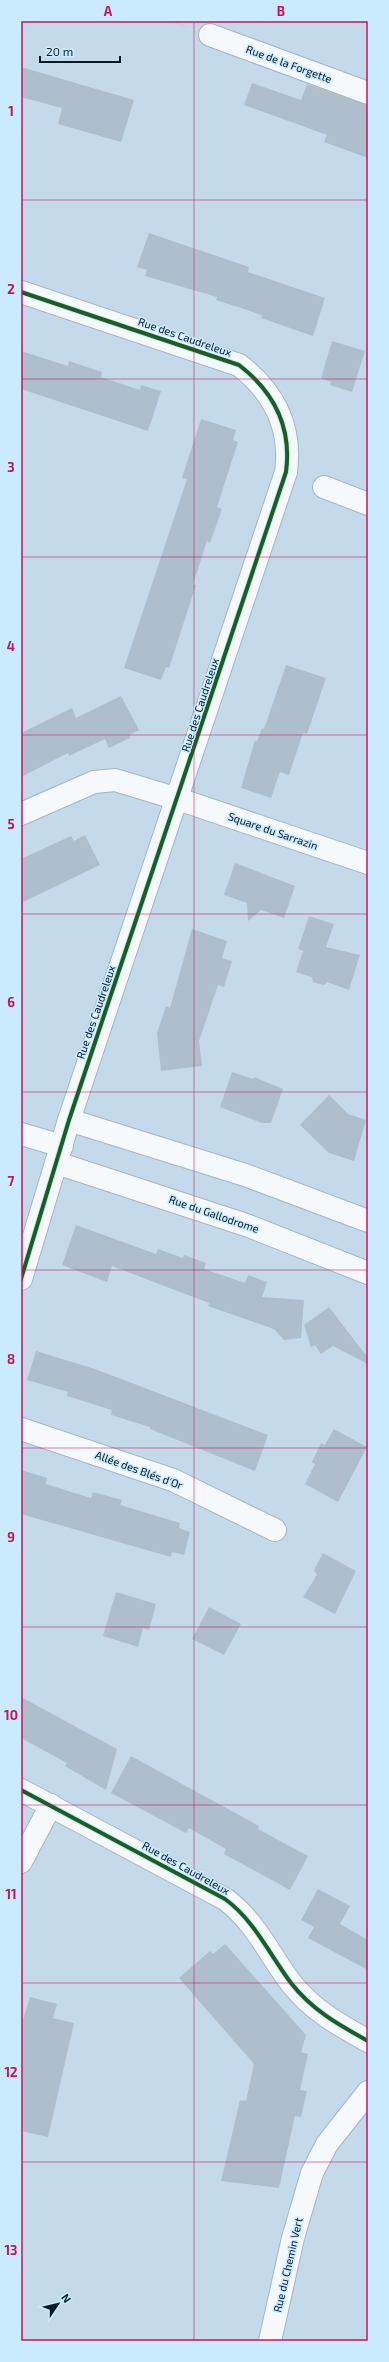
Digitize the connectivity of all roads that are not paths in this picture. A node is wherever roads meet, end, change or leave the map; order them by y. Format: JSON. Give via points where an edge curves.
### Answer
{"nodes":[{"id":1,"x":210,"y":35,"type":"dead end"},
{"id":2,"x":368,"y":93,"type":"edge"},
{"id":3,"x":21,"y":292,"type":"edge"},
{"id":4,"x":324,"y":487,"type":"dead end"},
{"id":5,"x":368,"y":504,"type":"edge"},
{"id":6,"x":178,"y":799,"type":"junction"},
{"id":7,"x":21,"y":814,"type":"edge"},
{"id":8,"x":368,"y":863,"type":"edge"},
{"id":9,"x":69,"y":1120,"type":"junction"},
{"id":10,"x":21,"y":1134,"type":"edge"},
{"id":11,"x":59,"y":1154,"type":"junction"},
{"id":12,"x":368,"y":1221,"type":"edge"},
{"id":13,"x":368,"y":1273,"type":"edge"},
{"id":14,"x":21,"y":1279,"type":"edge"},
{"id":15,"x":21,"y":1429,"type":"edge"},
{"id":16,"x":275,"y":1530,"type":"dead end"},
{"id":17,"x":21,"y":1790,"type":"edge"},
{"id":18,"x":51,"y":1806,"type":"junction"},
{"id":19,"x":21,"y":1862,"type":"edge"},
{"id":20,"x":368,"y":2041,"type":"edge"},
{"id":21,"x":368,"y":2092,"type":"edge"},
{"id":22,"x":270,"y":2341,"type":"edge"}],
"edges":[{"from":1,"to":2,"type":"street","name":"Rue de la Forgette"},
{"from":3,"to":6,"type":"street","name":"Rue des Caudreleux","via":[[239,365],[262,385],[272,398],[285,430],[286,472]]},
{"from":4,"to":5,"type":"street"},
{"from":6,"to":7,"type":"street","name":"Square du Sarrazin","via":[[115,780],[103,780]]},
{"from":6,"to":8,"type":"street","name":"Square du Sarrazin"},
{"from":6,"to":9,"type":"street","name":"Rue des Caudreleux"},
{"from":9,"to":11,"type":"street","name":"Rue des Caudreleux"},
{"from":9,"to":12,"type":"street","via":[[245,1175]]},
{"from":10,"to":11,"type":"street","name":"Rue du Gallodrome"},
{"from":11,"to":13,"type":"street","name":"Rue du Gallodrome"},
{"from":11,"to":14,"type":"street","name":"Rue des Caudreleux"},
{"from":15,"to":16,"type":"street","name":"Allée des Blés d'Or","via":[[172,1480]]},
{"from":17,"to":18,"type":"street","name":"Rue des Caudreleux"},
{"from":18,"to":19,"type":"street"},
{"from":18,"to":20,"type":"street","name":"Rue des Caudreleux","via":[[225,1899],[247,1918],[302,1996],[328,2019]]},
{"from":21,"to":22,"type":"street","name":"Rue du Chemin Vert","via":[[318,2159],[293,2238]]}]}
